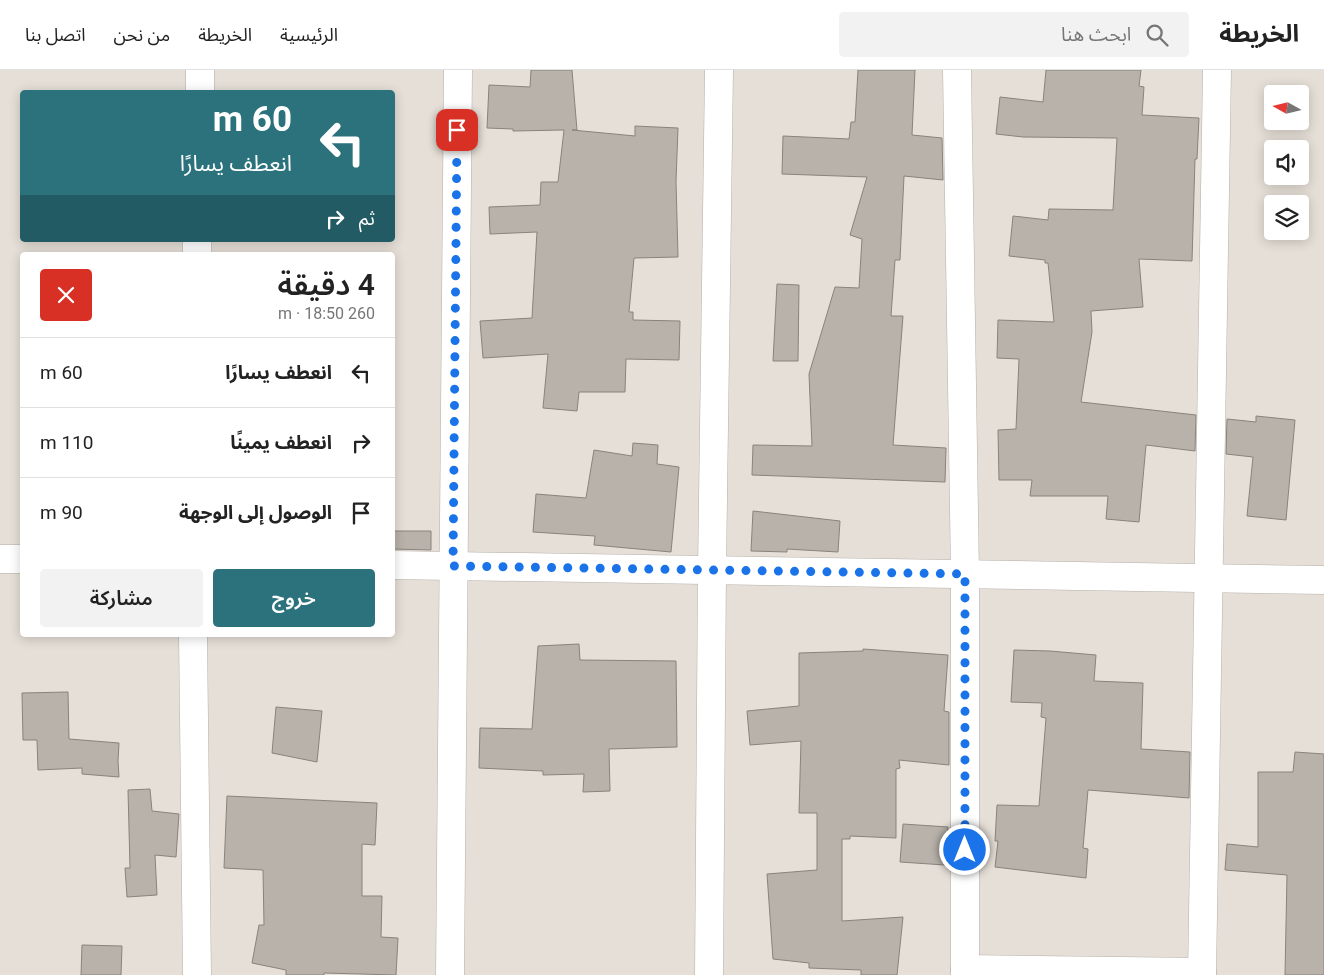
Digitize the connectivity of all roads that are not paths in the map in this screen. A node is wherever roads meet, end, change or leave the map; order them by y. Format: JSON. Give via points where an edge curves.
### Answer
{"nodes":[{"id":1,"x":200,"y":70,"type":"edge"},
{"id":2,"x":458,"y":70,"type":"edge"},
{"id":3,"x":719,"y":70,"type":"edge"},
{"id":4,"x":957,"y":70,"type":"edge"},
{"id":5,"x":1217,"y":70,"type":"edge"},
{"id":6,"x":200,"y":90,"type":"edge"},
{"id":7,"x":0,"y":559,"type":"edge"},
{"id":8,"x":20,"y":559,"type":"edge"},
{"id":9,"x":395,"y":565,"type":"edge"},
{"id":10,"x":453,"y":566,"type":"junction"},
{"id":11,"x":712,"y":570,"type":"junction"},
{"id":12,"x":965,"y":574,"type":"junction"},
{"id":13,"x":1210,"y":578,"type":"junction"},
{"id":14,"x":1324,"y":580,"type":"edge"},
{"id":15,"x":193,"y":637,"type":"edge"},
{"id":16,"x":965,"y":972,"type":"edge"},
{"id":17,"x":1202,"y":974,"type":"edge"},
{"id":18,"x":197,"y":975,"type":"edge"},
{"id":19,"x":450,"y":975,"type":"edge"},
{"id":20,"x":709,"y":975,"type":"edge"}],
"edges":[{"from":1,"to":6,"type":"street"},
{"from":2,"to":10,"type":"street"},
{"from":3,"to":11,"type":"street"},
{"from":4,"to":12,"type":"street"},
{"from":5,"to":13,"type":"street"},
{"from":7,"to":8,"type":"street"},
{"from":9,"to":10,"type":"street"},
{"from":10,"to":11,"type":"street"},
{"from":10,"to":19,"type":"street"},
{"from":11,"to":12,"type":"street"},
{"from":11,"to":20,"type":"street"},
{"from":12,"to":13,"type":"street"},
{"from":12,"to":16,"type":"street"},
{"from":13,"to":14,"type":"street"},
{"from":13,"to":17,"type":"street"},
{"from":15,"to":18,"type":"street"},
{"from":16,"to":17,"type":"street"}]}
